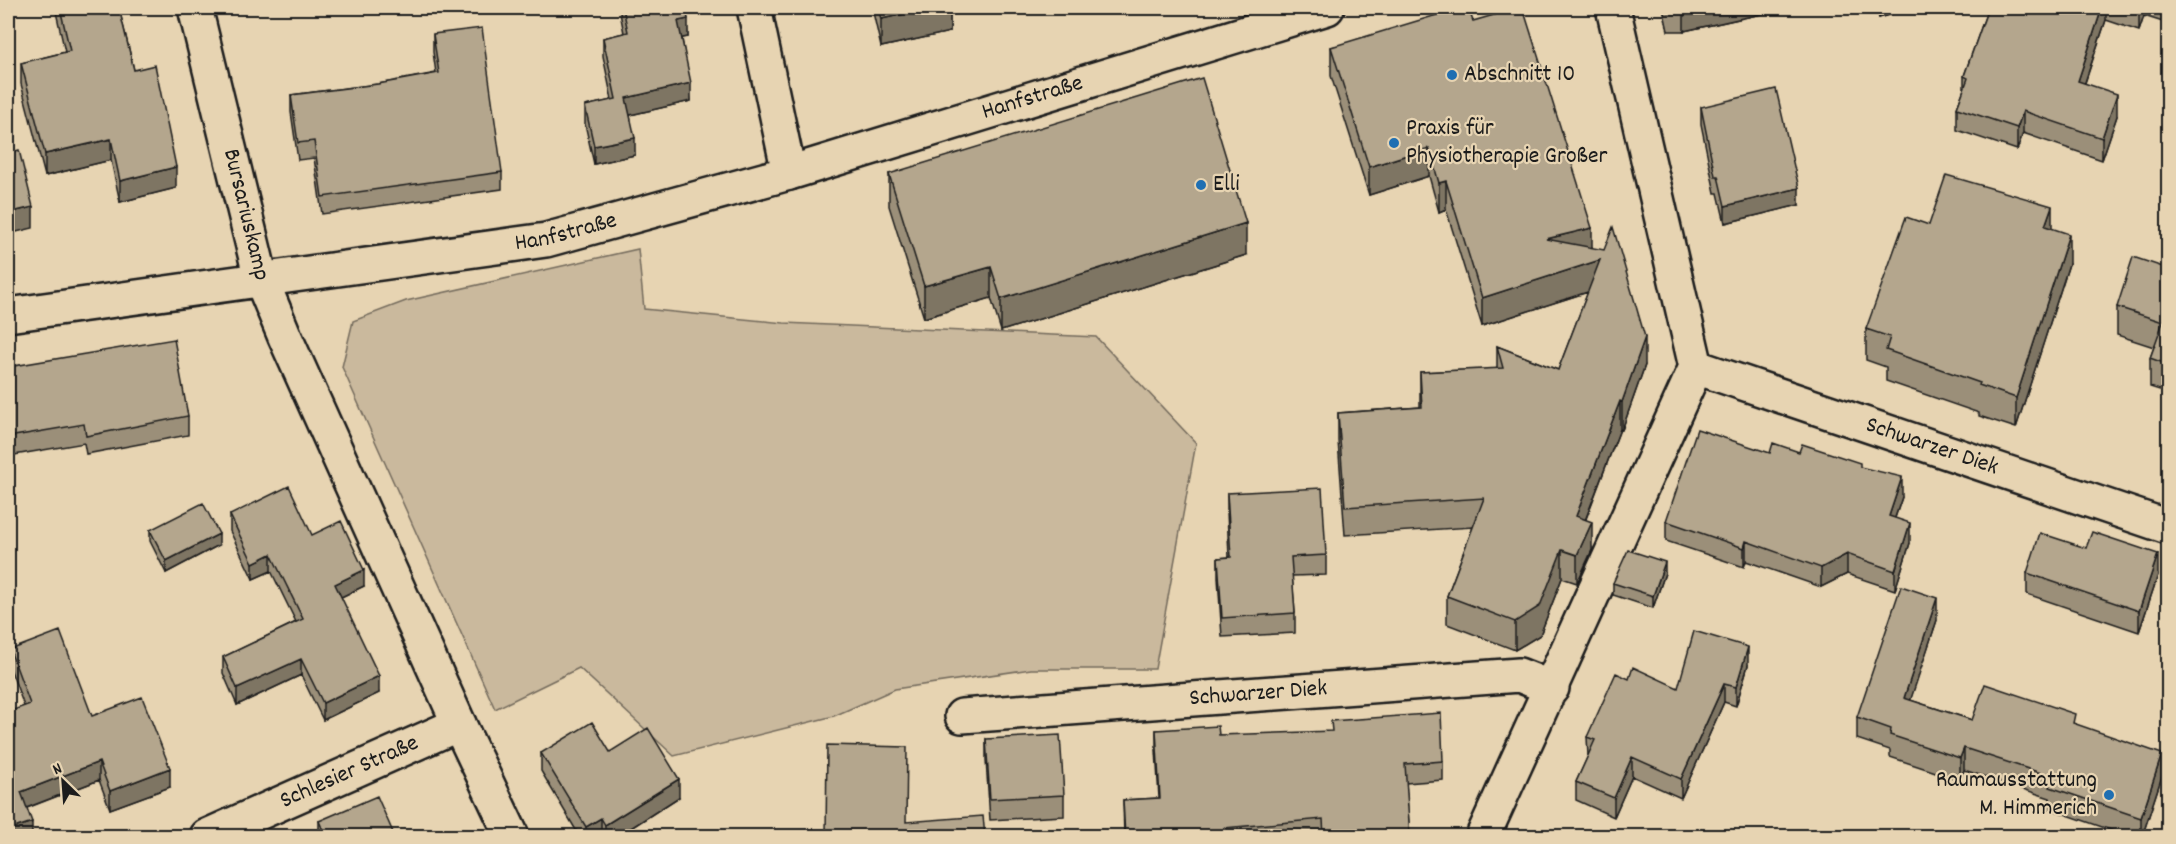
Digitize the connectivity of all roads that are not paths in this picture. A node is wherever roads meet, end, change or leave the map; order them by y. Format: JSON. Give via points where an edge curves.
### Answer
{"nodes":[{"id":1,"x":195,"y":8,"type":"edge"},
{"id":2,"x":754,"y":8,"type":"edge"},
{"id":3,"x":1327,"y":8,"type":"edge"},
{"id":4,"x":1613,"y":8,"type":"edge"},
{"id":5,"x":789,"y":173,"type":"junction"},
{"id":6,"x":261,"y":279,"type":"junction"},
{"id":7,"x":8,"y":315,"type":"edge"},
{"id":8,"x":1696,"y":367,"type":"junction"},
{"id":9,"x":2169,"y":527,"type":"edge"},
{"id":10,"x":1552,"y":688,"type":"junction"},
{"id":11,"x":962,"y":716,"type":"dead end"},
{"id":12,"x":459,"y":724,"type":"junction"},
{"id":13,"x":207,"y":837,"type":"edge"},
{"id":14,"x":512,"y":837,"type":"edge"},
{"id":15,"x":1483,"y":837,"type":"edge"}],
"edges":[{"from":1,"to":6,"type":"street","name":"Bursariuskamp"},
{"from":2,"to":5,"type":"street"},
{"from":3,"to":5,"type":"street","name":"Hanfstraße"},
{"from":4,"to":8,"type":"street"},
{"from":5,"to":6,"type":"street","name":"Hanfstraße","via":[[546,240]]},
{"from":6,"to":7,"type":"street","name":"Bursariuskamp"},
{"from":6,"to":12,"type":"street"},
{"from":8,"to":9,"type":"street","name":"Schwarzer Diek"},
{"from":8,"to":10,"type":"street"},
{"from":10,"to":11,"type":"street","name":"Schwarzer Diek","via":[[1519,675]]},
{"from":10,"to":15,"type":"street"},
{"from":12,"to":13,"type":"street","name":"Schlesier Straße"},
{"from":12,"to":14,"type":"street"}]}
